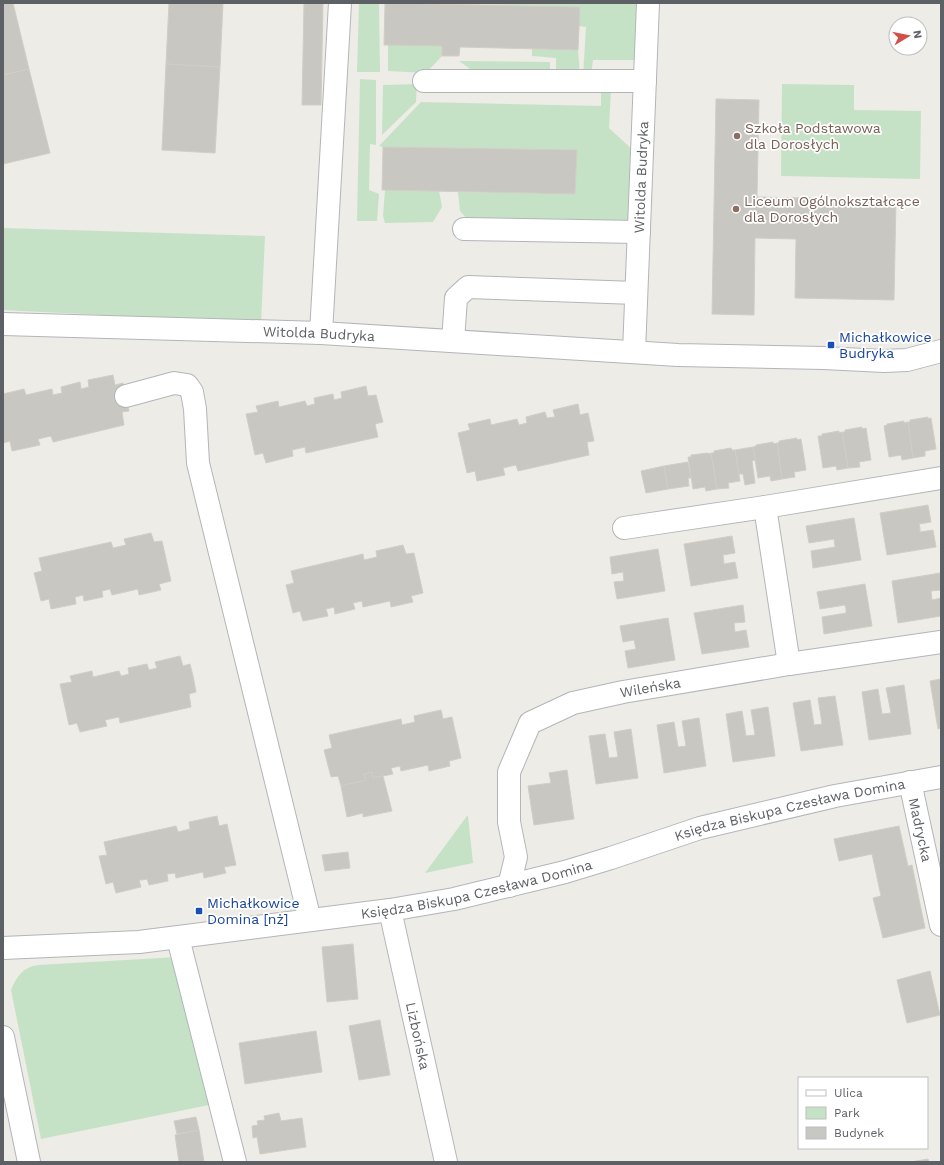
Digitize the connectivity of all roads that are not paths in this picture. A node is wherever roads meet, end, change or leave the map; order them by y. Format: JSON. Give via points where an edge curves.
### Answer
{"nodes":[{"id":1,"x":340,"y":3,"type":"edge"},
{"id":2,"x":648,"y":3,"type":"edge"},
{"id":3,"x":645,"y":81,"type":"junction"},
{"id":4,"x":424,"y":82,"type":"dead end"},
{"id":5,"x":464,"y":229,"type":"dead end"},
{"id":6,"x":639,"y":232,"type":"junction"},
{"id":7,"x":636,"y":293,"type":"junction"},
{"id":8,"x":3,"y":324,"type":"edge"},
{"id":9,"x":321,"y":333,"type":"junction"},
{"id":10,"x":453,"y":341,"type":"junction"},
{"id":11,"x":634,"y":352,"type":"junction"},
{"id":12,"x":940,"y":357,"type":"edge"},
{"id":13,"x":126,"y":396,"type":"dead end"},
{"id":14,"x":941,"y":478,"type":"edge"},
{"id":15,"x":765,"y":507,"type":"junction"},
{"id":16,"x":624,"y":528,"type":"dead end"},
{"id":17,"x":941,"y":642,"type":"edge"},
{"id":18,"x":789,"y":664,"type":"junction"},
{"id":19,"x":941,"y":777,"type":"edge"},
{"id":20,"x":910,"y":782,"type":"junction"},
{"id":21,"x":509,"y":886,"type":"junction"},
{"id":22,"x":390,"y":910,"type":"junction"},
{"id":23,"x":310,"y":920,"type":"junction"},
{"id":24,"x":941,"y":925,"type":"edge"},
{"id":25,"x":178,"y":938,"type":"junction"},
{"id":26,"x":3,"y":948,"type":"edge"},
{"id":27,"x":3,"y":1037,"type":"edge"},
{"id":28,"x":30,"y":1162,"type":"edge"},
{"id":29,"x":235,"y":1162,"type":"edge"},
{"id":30,"x":446,"y":1162,"type":"edge"}],
"edges":[{"from":1,"to":9,"type":"street"},
{"from":2,"to":3,"type":"street","name":"Witolda Budryka"},
{"from":3,"to":4,"type":"street"},
{"from":3,"to":6,"type":"street","name":"Witolda Budryka"},
{"from":5,"to":6,"type":"street"},
{"from":6,"to":7,"type":"street","name":"Witolda Budryka"},
{"from":7,"to":10,"type":"street","via":[[468,287],[456,298]]},
{"from":7,"to":11,"type":"street","name":"Witolda Budryka"},
{"from":8,"to":9,"type":"street","name":"Witolda Budryka"},
{"from":9,"to":10,"type":"street","name":"Witolda Budryka"},
{"from":10,"to":11,"type":"street","name":"Witolda Budryka"},
{"from":11,"to":12,"type":"street","name":"Witolda Budryka","via":[[884,361]]},
{"from":13,"to":23,"type":"street","via":[[174,383],[187,385],[192,392],[198,463]]},
{"from":14,"to":15,"type":"street"},
{"from":15,"to":16,"type":"street"},
{"from":15,"to":18,"type":"street"},
{"from":17,"to":18,"type":"street","name":"Wileńska"},
{"from":18,"to":21,"type":"street","name":"Wileńska","via":[[573,703],[530,724],[509,772],[508,822],[516,857]]},
{"from":19,"to":20,"type":"street","name":"Księdza Biskupa Czesława Domina"},
{"from":20,"to":21,"type":"street","name":"Księdza Biskupa Czesława Domina","via":[[835,796],[700,828],[565,872]]},
{"from":20,"to":24,"type":"street","name":"Madrycka"},
{"from":21,"to":22,"type":"street","name":"Księdza Biskupa Czesława Domina"},
{"from":22,"to":23,"type":"street","name":"Księdza Biskupa Czesława Domina"},
{"from":22,"to":30,"type":"street","name":"Lizbońska"},
{"from":23,"to":25,"type":"street","name":"Księdza Biskupa Czesława Domina"},
{"from":25,"to":26,"type":"street","name":"Księdza Biskupa Czesława Domina","via":[[96,945]]},
{"from":25,"to":29,"type":"street"},
{"from":27,"to":28,"type":"street"}]}
